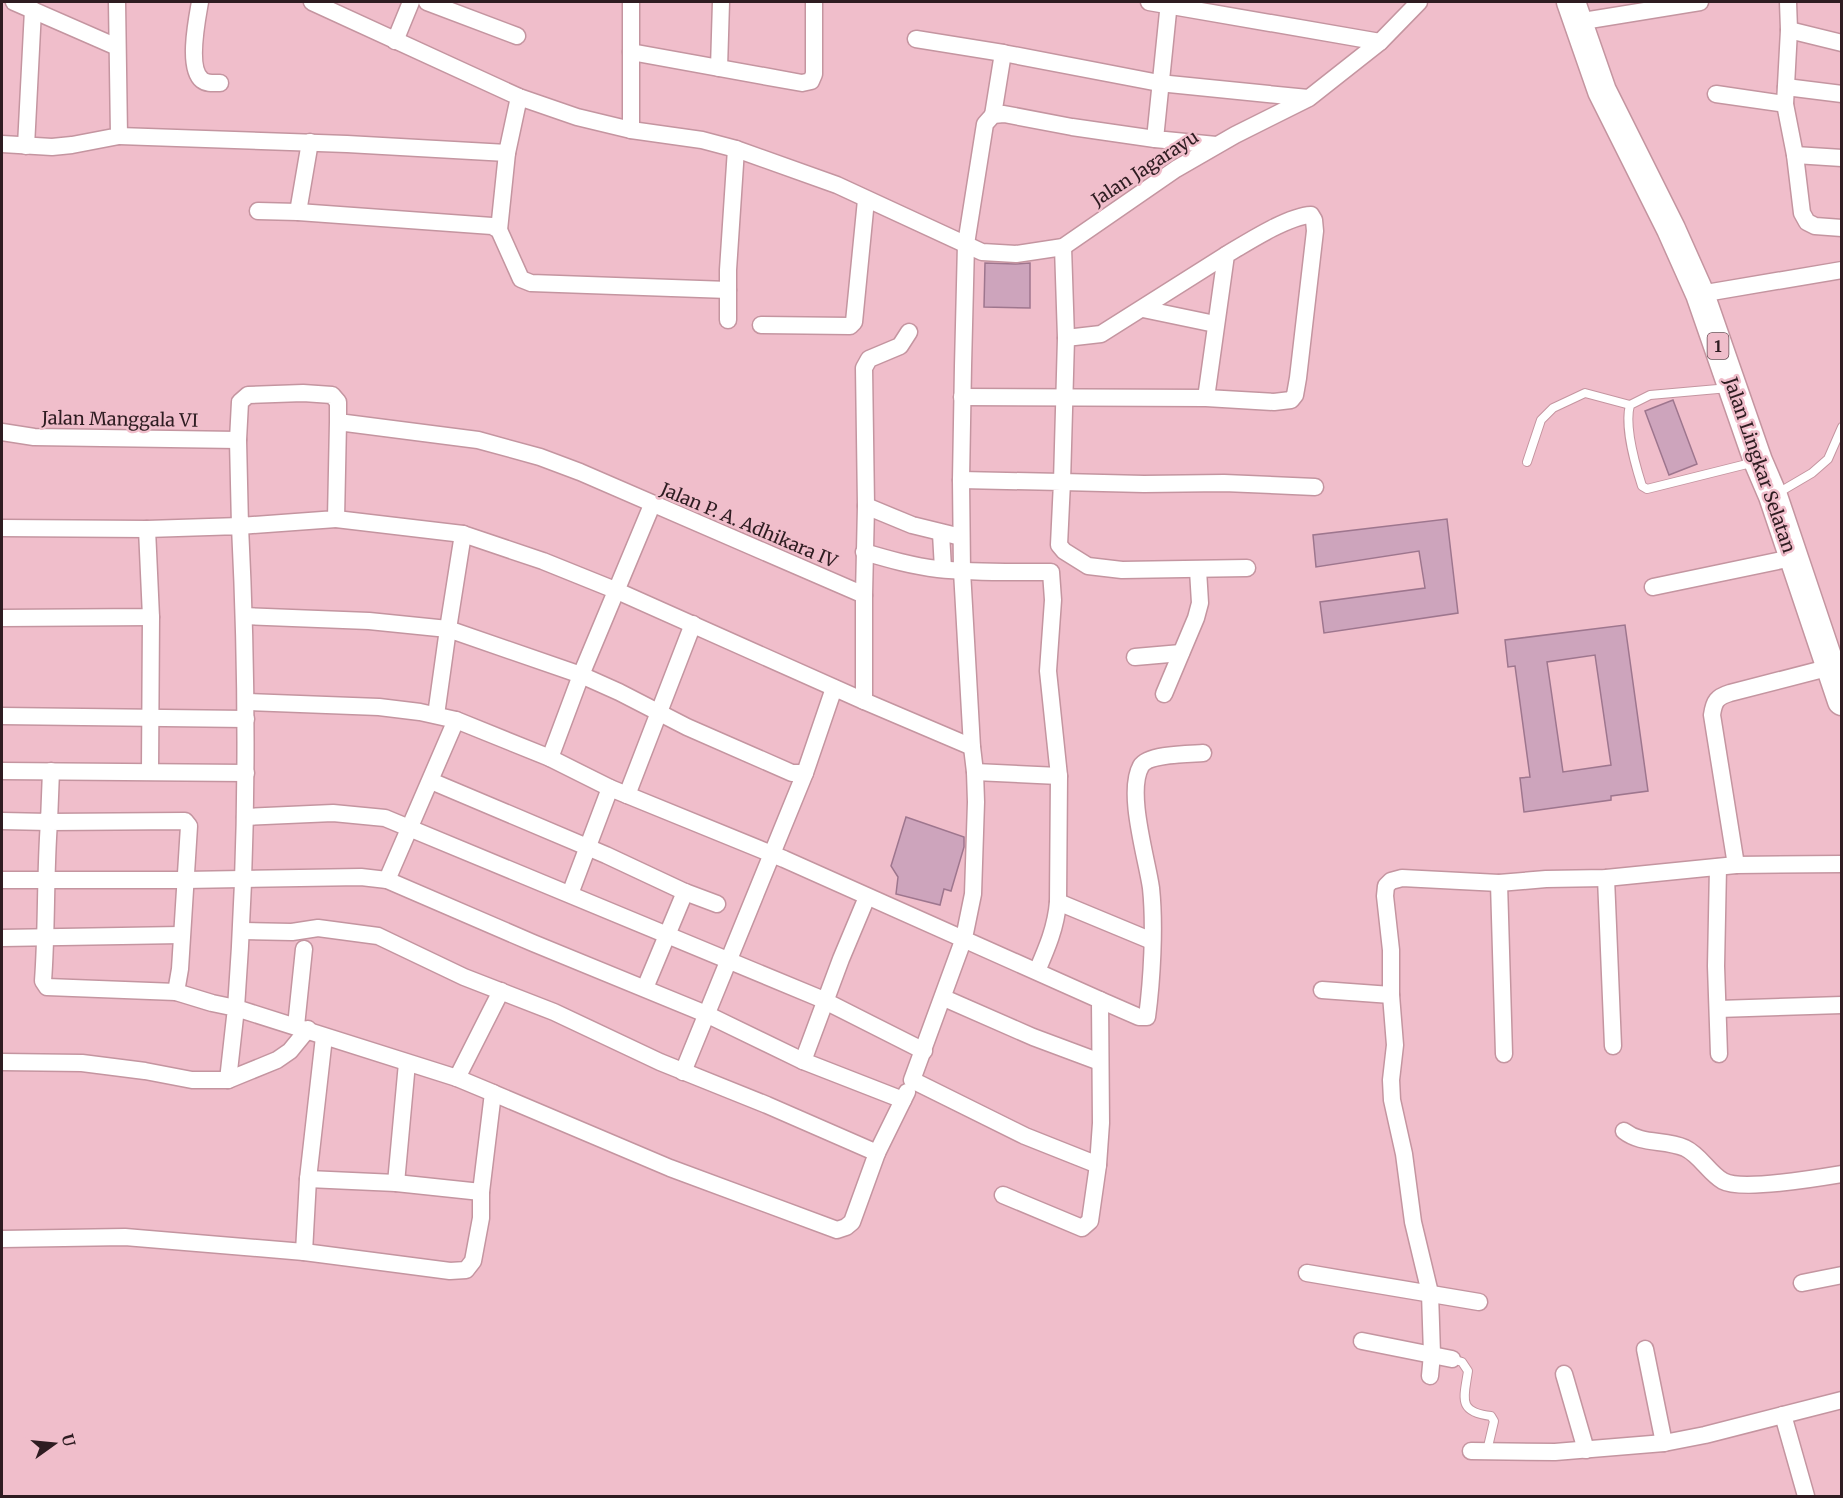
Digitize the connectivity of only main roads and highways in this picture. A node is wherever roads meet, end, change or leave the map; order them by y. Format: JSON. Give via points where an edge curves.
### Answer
{"nodes":[{"id":1,"x":1574,"y":12,"type":"edge"},
{"id":2,"x":1842,"y":701,"type":"edge"}],
"edges":[{"from":1,"to":2,"type":"highway","name":"Jalan Lingkar Selatan","number":"1","via":[[1602,91],[1700,294]]}]}
